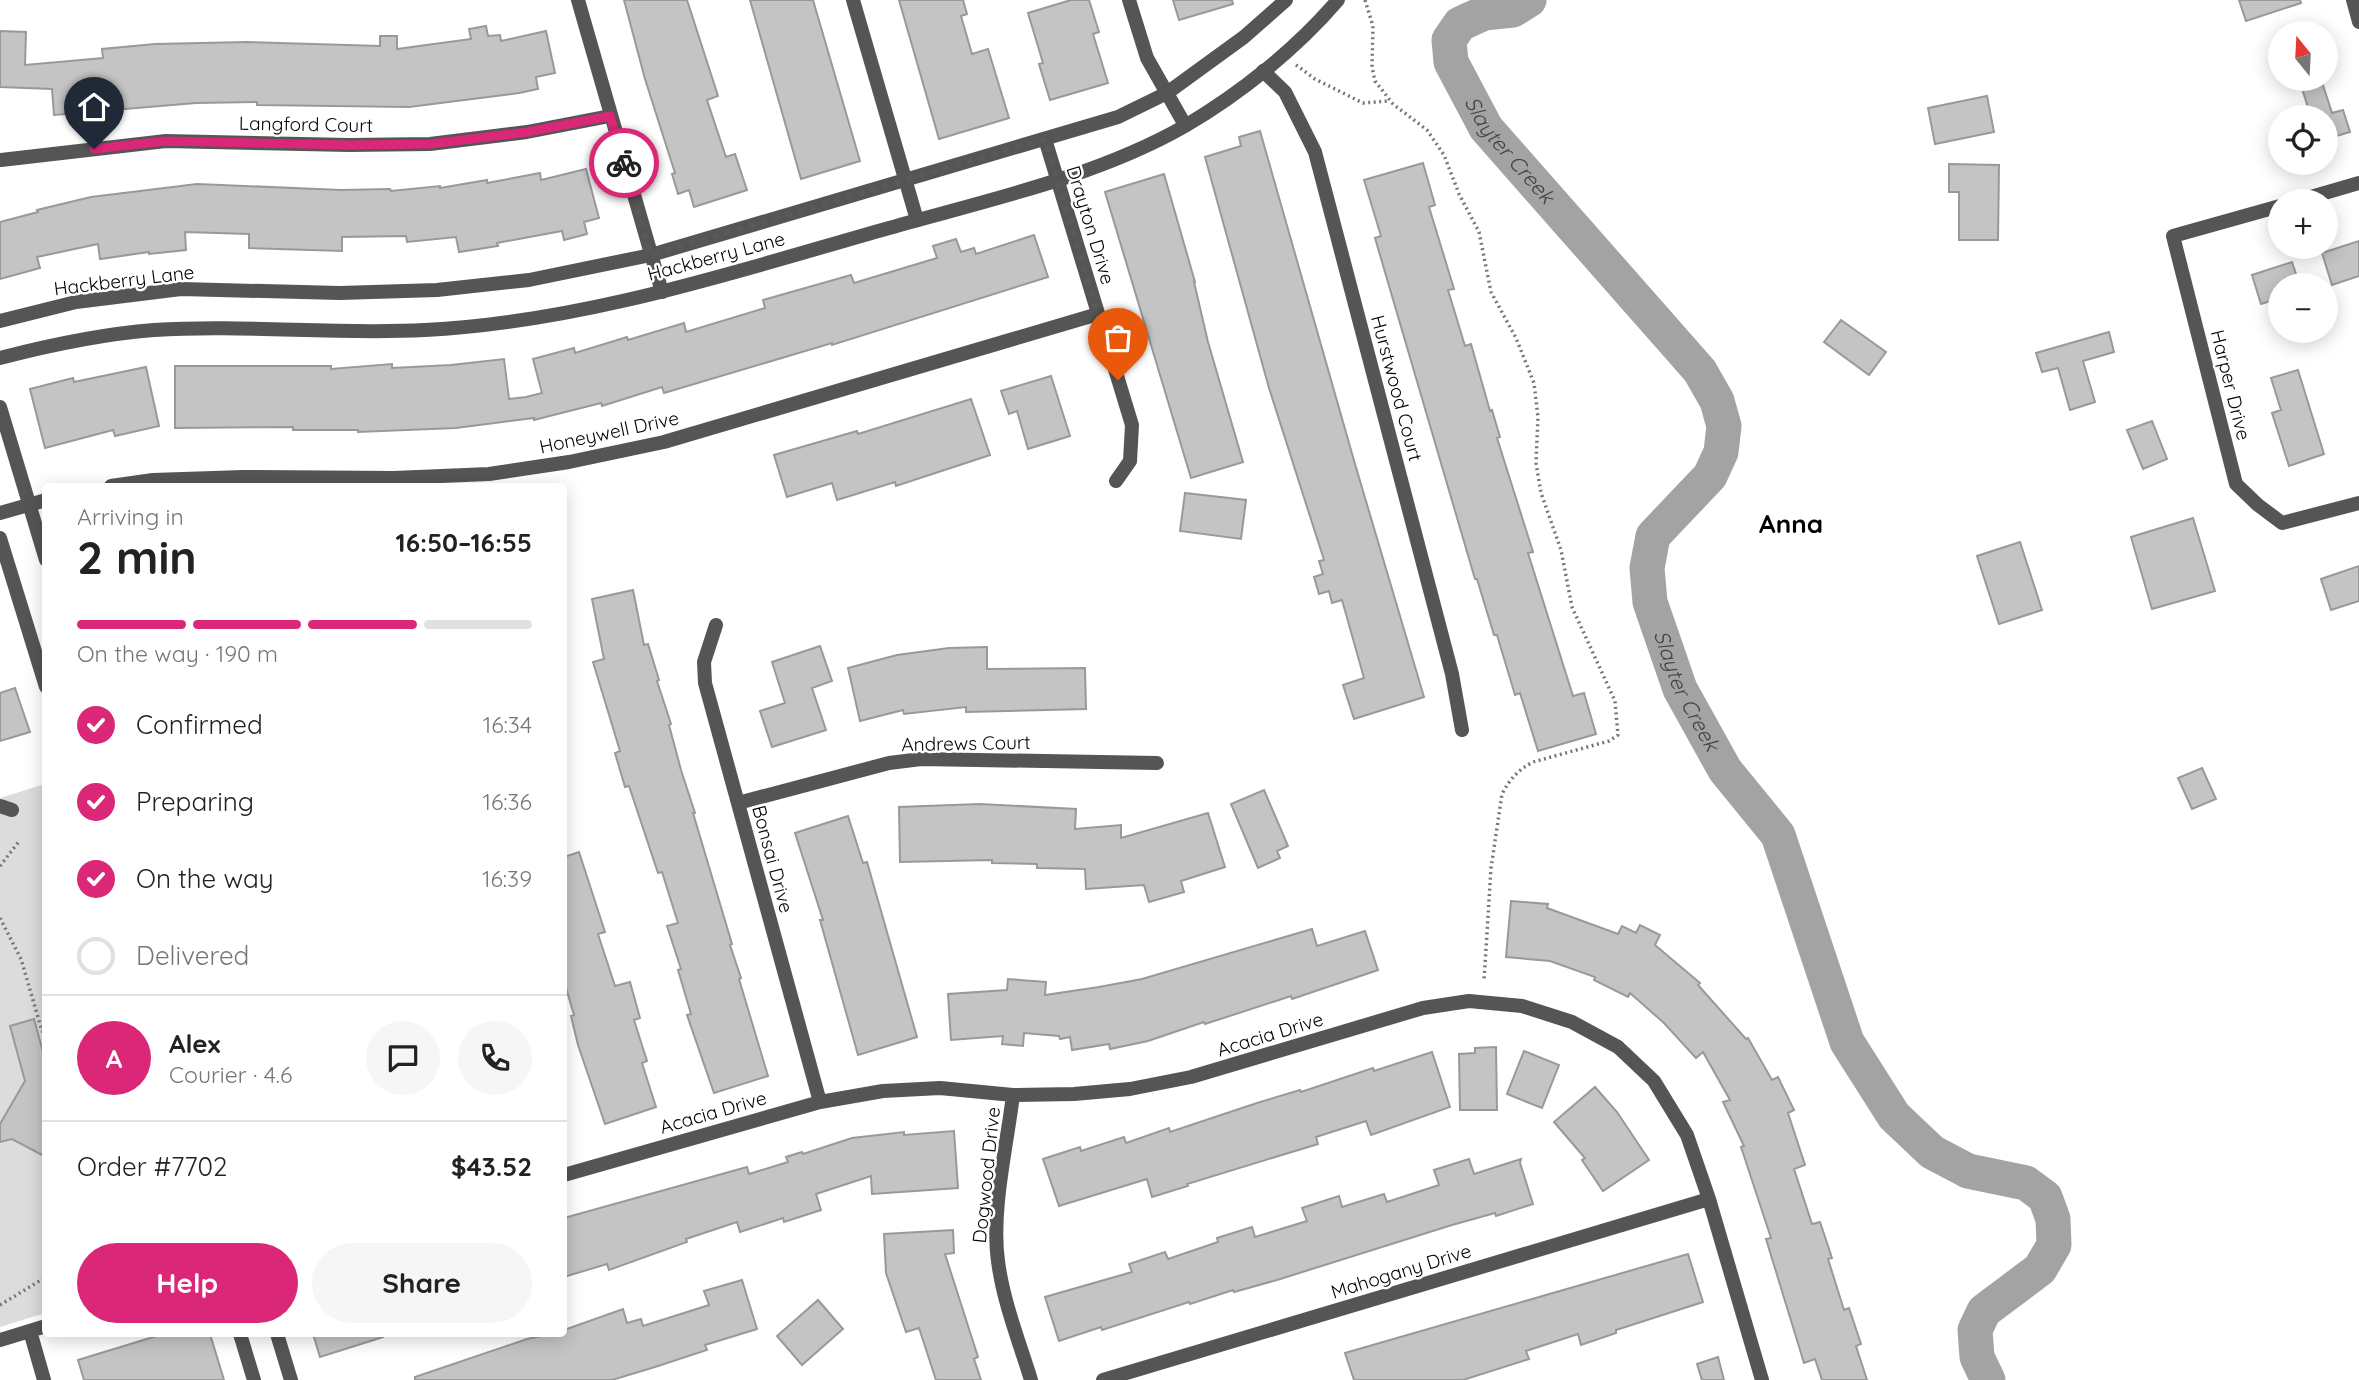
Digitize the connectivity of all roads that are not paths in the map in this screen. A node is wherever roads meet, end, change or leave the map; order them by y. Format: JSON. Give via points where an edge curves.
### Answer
{"nodes":[{"id":1,"x":578,"y":0,"type":"edge"},
{"id":2,"x":853,"y":0,"type":"edge"},
{"id":3,"x":1129,"y":0,"type":"edge"},
{"id":4,"x":1286,"y":0,"type":"edge"},
{"id":5,"x":1338,"y":0,"type":"edge"},
{"id":6,"x":2353,"y":0,"type":"edge"},
{"id":7,"x":2359,"y":22,"type":"edge"},
{"id":8,"x":1263,"y":71,"type":"junction"},
{"id":9,"x":1167,"y":93,"type":"junction"},
{"id":10,"x":610,"y":116,"type":"junction"},
{"id":11,"x":1185,"y":125,"type":"junction"},
{"id":12,"x":1045,"y":139,"type":"junction"},
{"id":13,"x":1,"y":160,"type":"edge"},
{"id":14,"x":1057,"y":179,"type":"junction"},
{"id":15,"x":905,"y":181,"type":"junction"},
{"id":16,"x":2359,"y":183,"type":"edge"},
{"id":17,"x":2338,"y":189,"type":"edge"},
{"id":18,"x":2268,"y":209,"type":"edge"},
{"id":19,"x":917,"y":220,"type":"junction"},
{"id":20,"x":651,"y":255,"type":"junction"},
{"id":21,"x":662,"y":292,"type":"junction"},
{"id":22,"x":1098,"y":314,"type":"junction"},
{"id":23,"x":0,"y":321,"type":"edge"},
{"id":24,"x":0,"y":358,"type":"edge"},
{"id":25,"x":0,"y":407,"type":"edge"},
{"id":26,"x":1116,"y":481,"type":"dead end"},
{"id":27,"x":393,"y":482,"type":"edge"},
{"id":28,"x":132,"y":483,"type":"edge"},
{"id":29,"x":42,"y":501,"type":"edge"},
{"id":30,"x":2359,"y":503,"type":"edge"},
{"id":31,"x":28,"y":505,"type":"junction"},
{"id":32,"x":0,"y":513,"type":"edge"},
{"id":33,"x":0,"y":538,"type":"edge"},
{"id":34,"x":42,"y":548,"type":"edge"},
{"id":35,"x":716,"y":625,"type":"dead end"},
{"id":36,"x":42,"y":674,"type":"edge"},
{"id":37,"x":1462,"y":730,"type":"dead end"},
{"id":38,"x":1157,"y":764,"type":"dead end"},
{"id":39,"x":738,"y":803,"type":"junction"},
{"id":40,"x":1013,"y":1095,"type":"junction"},
{"id":41,"x":820,"y":1102,"type":"junction"},
{"id":42,"x":567,"y":1171,"type":"edge"},
{"id":43,"x":1709,"y":1199,"type":"junction"},
{"id":44,"x":42,"y":1327,"type":"edge"},
{"id":45,"x":30,"y":1331,"type":"junction"},
{"id":46,"x":241,"y":1337,"type":"edge"},
{"id":47,"x":278,"y":1337,"type":"edge"},
{"id":48,"x":0,"y":1340,"type":"edge"},
{"id":49,"x":44,"y":1380,"type":"edge"},
{"id":50,"x":254,"y":1380,"type":"edge"},
{"id":51,"x":291,"y":1380,"type":"edge"},
{"id":52,"x":1031,"y":1380,"type":"edge"},
{"id":53,"x":1103,"y":1380,"type":"edge"},
{"id":54,"x":1762,"y":1380,"type":"edge"}],
"edges":[{"from":1,"to":10,"type":"street"},
{"from":2,"to":15,"type":"street"},
{"from":3,"to":9,"type":"street","via":[[1147,58]]},
{"from":4,"to":9,"type":"street","name":"Hackberry Lane"},
{"from":5,"to":8,"type":"street","name":"Hackberry Lane"},
{"from":6,"to":7,"type":"street"},
{"from":8,"to":11,"type":"street","name":"Hackberry Lane"},
{"from":8,"to":37,"type":"street","name":"Hurstwood Court","via":[[1285,92],[1315,152],[1452,674]]},
{"from":9,"to":11,"type":"street"},
{"from":9,"to":12,"type":"street","name":"Hackberry Lane","via":[[1118,117]]},
{"from":10,"to":13,"type":"street","name":"Langford Court","via":[[430,144],[166,141]]},
{"from":10,"to":20,"type":"street"},
{"from":11,"to":14,"type":"street","name":"Hackberry Lane","via":[[1132,152]]},
{"from":12,"to":14,"type":"street","name":"Drayton Drive"},
{"from":12,"to":15,"type":"street","name":"Hackberry Lane"},
{"from":14,"to":19,"type":"street","name":"Hackberry Lane"},
{"from":14,"to":22,"type":"street","name":"Drayton Drive"},
{"from":15,"to":19,"type":"street"},
{"from":15,"to":20,"type":"street","name":"Hackberry Lane"},
{"from":16,"to":17,"type":"street"},
{"from":18,"to":30,"type":"street","name":"Harper Drive","via":[[2173,236],[2236,484],[2282,523]]},
{"from":19,"to":21,"type":"street","name":"Hackberry Lane"},
{"from":20,"to":21,"type":"street"},
{"from":20,"to":23,"type":"street","name":"Hackberry Lane","via":[[529,280],[437,290],[181,289],[76,302]]},
{"from":21,"to":24,"type":"street","name":"Hackberry Lane","via":[[507,323],[365,332],[155,330]]},
{"from":22,"to":26,"type":"street","name":"Drayton Drive","via":[[1132,425],[1130,461]]},
{"from":22,"to":27,"type":"street","name":"Honeywell Drive","via":[[664,442],[489,474]]},
{"from":25,"to":31,"type":"street"},
{"from":27,"to":28,"type":"street","name":"Honeywell Drive","via":[[192,479]]},
{"from":29,"to":31,"type":"street"},
{"from":31,"to":32,"type":"street"},
{"from":31,"to":34,"type":"street"},
{"from":33,"to":36,"type":"street"},
{"from":35,"to":39,"type":"street","name":"Bonsai Drive","via":[[704,662],[705,683]]},
{"from":38,"to":39,"type":"street","name":"Andrews Court","via":[[921,759],[889,763]]},
{"from":39,"to":41,"type":"street","name":"Bonsai Drive"},
{"from":40,"to":41,"type":"street","name":"Acacia Drive","via":[[940,1088],[883,1091]]},
{"from":40,"to":43,"type":"street","name":"Acacia Drive","via":[[1130,1089],[1191,1077],[1423,1008],[1469,1001],[1522,1006],[1572,1022],[1618,1047],[1654,1081],[1687,1135]]},
{"from":40,"to":52,"type":"street","name":"Dogwood Drive","via":[[996,1222],[998,1259]]},
{"from":41,"to":42,"type":"street","name":"Acacia Drive"},
{"from":43,"to":53,"type":"street","name":"Mahogany Drive"},
{"from":43,"to":54,"type":"street","name":"Acacia Drive"},
{"from":44,"to":45,"type":"street"},
{"from":45,"to":48,"type":"street"},
{"from":45,"to":49,"type":"street"},
{"from":46,"to":50,"type":"street"},
{"from":47,"to":51,"type":"street"}]}
